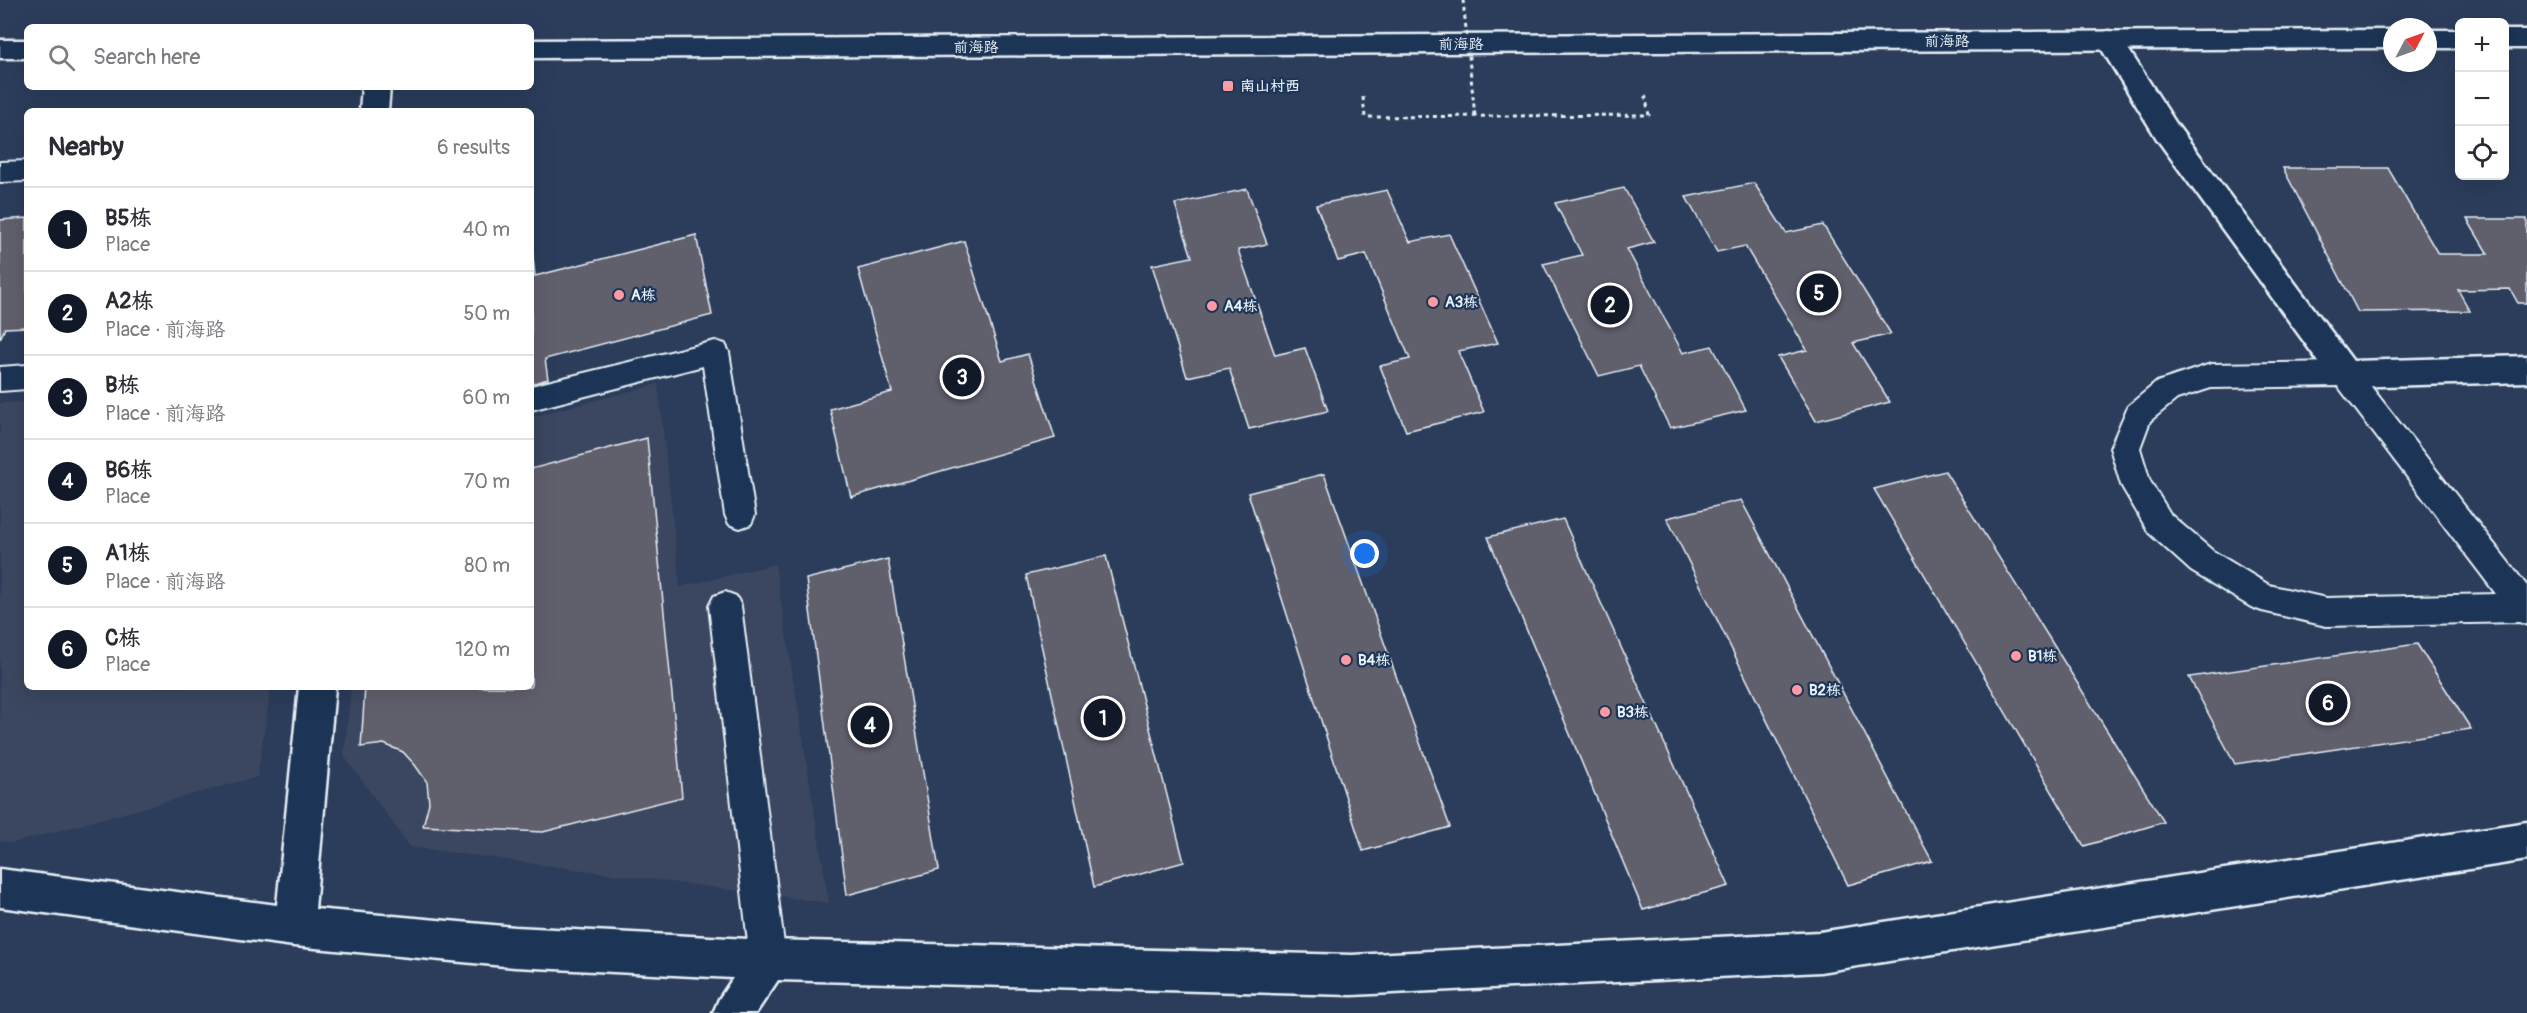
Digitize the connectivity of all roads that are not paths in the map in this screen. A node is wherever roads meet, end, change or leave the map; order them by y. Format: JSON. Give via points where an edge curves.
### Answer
{"nodes":[{"id":1,"x":2383,"y":39,"type":"edge"},
{"id":2,"x":2437,"y":39,"type":"edge"},
{"id":3,"x":2455,"y":39,"type":"edge"},
{"id":4,"x":2509,"y":39,"type":"edge"},
{"id":5,"x":2527,"y":39,"type":"edge"},
{"id":6,"x":2109,"y":40,"type":"junction"},
{"id":7,"x":0,"y":49,"type":"edge"},
{"id":8,"x":24,"y":49,"type":"edge"},
{"id":9,"x":534,"y":49,"type":"edge"},
{"id":10,"x":376,"y":90,"type":"edge"},
{"id":11,"x":374,"y":108,"type":"edge"},
{"id":12,"x":24,"y":171,"type":"edge"},
{"id":13,"x":0,"y":172,"type":"edge"},
{"id":14,"x":2527,"y":369,"type":"edge"},
{"id":15,"x":2344,"y":374,"type":"junction"},
{"id":16,"x":24,"y":377,"type":"edge"},
{"id":17,"x":0,"y":379,"type":"edge"},
{"id":18,"x":534,"y":397,"type":"edge"},
{"id":19,"x":740,"y":515,"type":"dead end"},
{"id":20,"x":725,"y":606,"type":"dead end"},
{"id":21,"x":2526,"y":609,"type":"edge"},
{"id":22,"x":317,"y":690,"type":"edge"},
{"id":23,"x":2527,"y":841,"type":"edge"},
{"id":24,"x":0,"y":888,"type":"edge"},
{"id":25,"x":294,"y":927,"type":"junction"},
{"id":26,"x":768,"y":960,"type":"junction"},
{"id":27,"x":733,"y":1013,"type":"edge"}],
"edges":[{"from":1,"to":6,"type":"street","name":"前海路"},
{"from":2,"to":3,"type":"street"},
{"from":4,"to":5,"type":"street"},
{"from":6,"to":9,"type":"street","name":"前海路"},
{"from":6,"to":15,"type":"street","via":[[2167,132]]},
{"from":7,"to":8,"type":"street"},
{"from":10,"to":11,"type":"street"},
{"from":12,"to":13,"type":"lane"},
{"from":14,"to":15,"type":"street"},
{"from":15,"to":21,"type":"lane"},
{"from":15,"to":21,"type":"lane","via":[[2211,376],[2159,396],[2138,414],[2125,448],[2136,485],[2160,524],[2202,561],[2262,597],[2326,612]]},
{"from":16,"to":17,"type":"lane"},
{"from":18,"to":19,"type":"lane","via":[[715,352]]},
{"from":20,"to":26,"type":"lane"},
{"from":22,"to":25,"type":"street"},
{"from":23,"to":26,"type":"street","via":[[1820,952],[1352,975]]},
{"from":24,"to":25,"type":"street"},
{"from":25,"to":26,"type":"street","via":[[515,947]]},
{"from":26,"to":27,"type":"street"}]}
